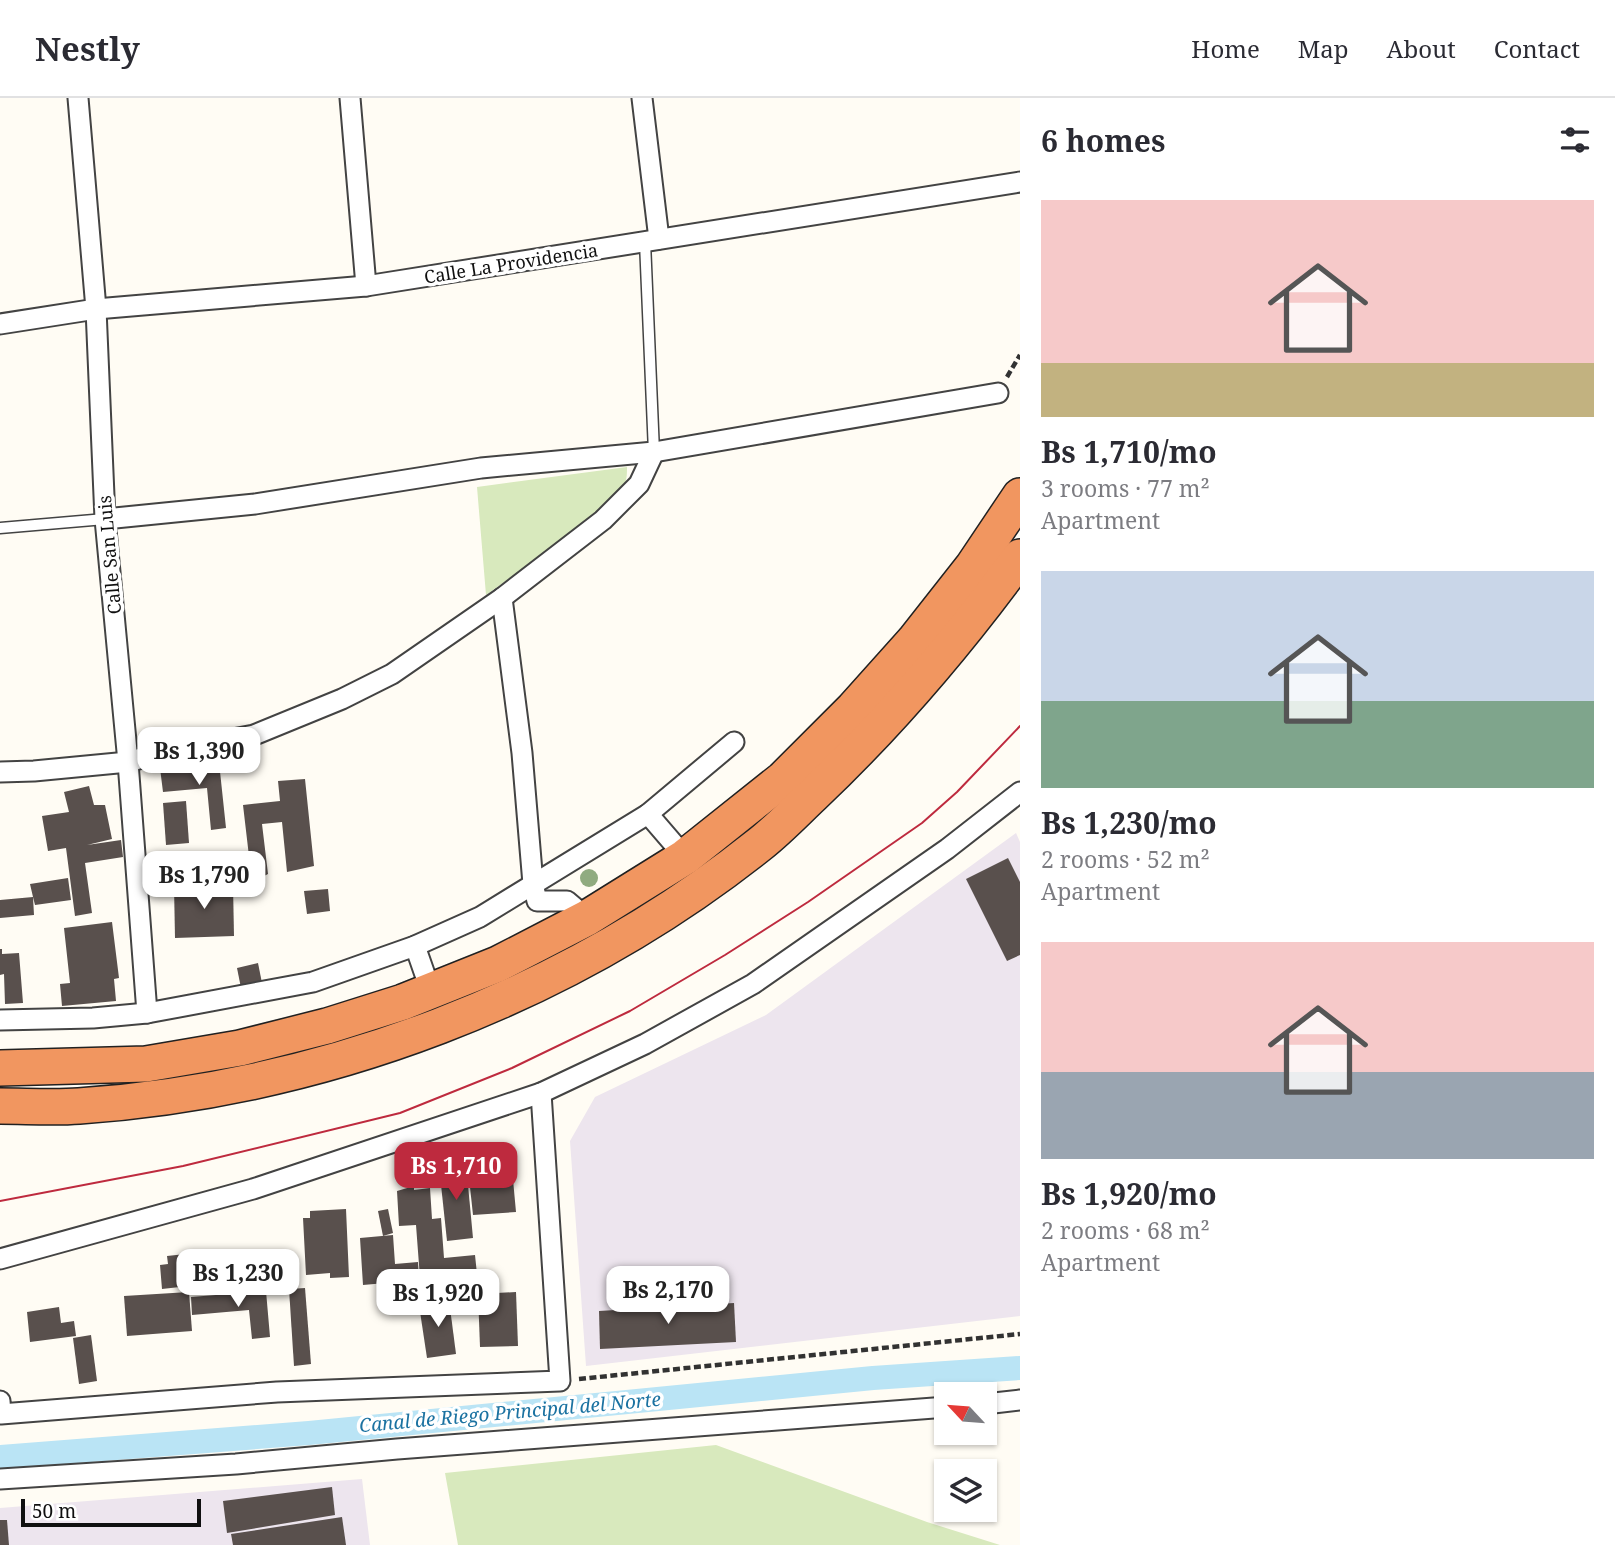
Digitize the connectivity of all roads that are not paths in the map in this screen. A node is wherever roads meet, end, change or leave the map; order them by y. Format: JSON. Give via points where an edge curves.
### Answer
{"nodes":[{"id":1,"x":78,"y":98,"type":"edge"},
{"id":2,"x":351,"y":98,"type":"edge"},
{"id":3,"x":642,"y":98,"type":"edge"},
{"id":4,"x":1020,"y":182,"type":"edge"},
{"id":5,"x":652,"y":240,"type":"junction"},
{"id":6,"x":366,"y":286,"type":"junction"},
{"id":7,"x":96,"y":309,"type":"junction"},
{"id":8,"x":0,"y":324,"type":"edge"},
{"id":9,"x":998,"y":393,"type":"dead end"},
{"id":10,"x":654,"y":452,"type":"junction"},
{"id":11,"x":1020,"y":496,"type":"edge"},
{"id":12,"x":105,"y":519,"type":"junction"},
{"id":13,"x":0,"y":528,"type":"edge"},
{"id":14,"x":1020,"y":557,"type":"edge"},
{"id":15,"x":502,"y":598,"type":"junction"},
{"id":16,"x":734,"y":742,"type":"dead end"},
{"id":17,"x":128,"y":762,"type":"junction"},
{"id":18,"x":0,"y":772,"type":"edge"},
{"id":19,"x":1020,"y":792,"type":"edge"},
{"id":20,"x":648,"y":814,"type":"junction"},
{"id":21,"x":685,"y":857,"type":"junction"},
{"id":22,"x":533,"y":884,"type":"junction"},
{"id":23,"x":587,"y":918,"type":"junction"},
{"id":24,"x":415,"y":946,"type":"junction"},
{"id":25,"x":430,"y":989,"type":"junction"},
{"id":26,"x":147,"y":1013,"type":"junction"},
{"id":27,"x":0,"y":1020,"type":"edge"},
{"id":28,"x":0,"y":1068,"type":"edge"},
{"id":29,"x":541,"y":1093,"type":"junction"},
{"id":30,"x":0,"y":1106,"type":"edge"},
{"id":31,"x":0,"y":1259,"type":"edge"},
{"id":32,"x":1020,"y":1400,"type":"edge"},
{"id":33,"x":998,"y":1403,"type":"edge"},
{"id":34,"x":934,"y":1408,"type":"edge"},
{"id":35,"x":0,"y":1410,"type":"edge"},
{"id":36,"x":0,"y":1479,"type":"edge"}],
"edges":[{"from":1,"to":7,"type":"street","name":"Calle San Luis"},
{"from":2,"to":6,"type":"street"},
{"from":3,"to":5,"type":"street"},
{"from":4,"to":5,"type":"street","name":"Calle La Providencia"},
{"from":5,"to":6,"type":"street","name":"Calle La Providencia"},
{"from":5,"to":10,"type":"lane"},
{"from":6,"to":7,"type":"street","name":"Calle La Providencia"},
{"from":7,"to":8,"type":"street","name":"Calle La Providencia"},
{"from":7,"to":12,"type":"street","name":"Calle San Luis"},
{"from":9,"to":10,"type":"street"},
{"from":10,"to":12,"type":"street","via":[[481,468],[255,504]]},
{"from":10,"to":15,"type":"street","via":[[639,484],[603,520]]},
{"from":11,"to":21,"type":"highway","via":[[948,598],[854,708],[783,779]]},
{"from":12,"to":13,"type":"lane"},
{"from":12,"to":17,"type":"street","name":"Calle San Luis"},
{"from":14,"to":30,"type":"highway","via":[[931,673],[841,769],[762,843],[681,902],[518,995],[359,1054],[260,1079],[160,1098],[76,1107]]},
{"from":15,"to":17,"type":"street","via":[[392,674],[342,699],[254,735]]},
{"from":15,"to":22,"type":"street"},
{"from":16,"to":20,"type":"street"},
{"from":17,"to":18,"type":"street"},
{"from":17,"to":26,"type":"street","name":"Calle San Luis"},
{"from":19,"to":29,"type":"street","via":[[947,849],[753,984],[645,1044]]},
{"from":20,"to":21,"type":"street"},
{"from":20,"to":22,"type":"street"},
{"from":21,"to":23,"type":"highway"},
{"from":22,"to":23,"type":"street","via":[[537,901],[567,901]]},
{"from":22,"to":24,"type":"street","via":[[480,917]]},
{"from":23,"to":25,"type":"highway","via":[[498,964]]},
{"from":24,"to":25,"type":"street"},
{"from":24,"to":26,"type":"street","via":[[313,982]]},
{"from":25,"to":28,"type":"highway","via":[[327,1026],[240,1048],[146,1064]]},
{"from":26,"to":27,"type":"street"},
{"from":29,"to":31,"type":"street","via":[[253,1189]]},
{"from":29,"to":35,"type":"street","via":[[560,1381],[277,1392]]},
{"from":32,"to":33,"type":"street"},
{"from":34,"to":36,"type":"street"}]}
